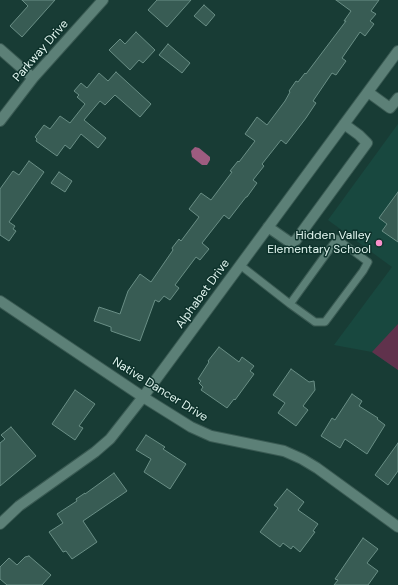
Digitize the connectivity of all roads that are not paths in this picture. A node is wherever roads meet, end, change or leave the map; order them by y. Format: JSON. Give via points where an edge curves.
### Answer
{"nodes":[{"id":1,"x":104,"y":0,"type":"edge"},
{"id":2,"x":0,"y":49,"type":"edge"},
{"id":3,"x":398,"y":51,"type":"edge"},
{"id":4,"x":33,"y":78,"type":"junction"},
{"id":5,"x":368,"y":92,"type":"junction"},
{"id":6,"x":398,"y":98,"type":"edge"},
{"id":7,"x":0,"y":121,"type":"edge"},
{"id":8,"x":344,"y":124,"type":"junction"},
{"id":9,"x":268,"y":227,"type":"junction"},
{"id":10,"x":240,"y":265,"type":"junction"},
{"id":11,"x":0,"y":301,"type":"edge"},
{"id":12,"x":290,"y":304,"type":"junction"},
{"id":13,"x":143,"y":397,"type":"junction"},
{"id":14,"x":0,"y":524,"type":"edge"},
{"id":15,"x":398,"y":528,"type":"edge"}],
"edges":[{"from":1,"to":4,"type":"street","name":"Parkway Drive"},
{"from":2,"to":4,"type":"street"},
{"from":3,"to":5,"type":"street","name":"Alphabet Drive"},
{"from":4,"to":7,"type":"street","name":"Parkway Drive"},
{"from":5,"to":6,"type":"street","via":[[390,108]]},
{"from":5,"to":8,"type":"street","name":"Alphabet Drive"},
{"from":8,"to":9,"type":"street","name":"Alphabet Drive"},
{"from":8,"to":9,"type":"street","via":[[367,143],[296,240],[291,243]]},
{"from":9,"to":10,"type":"street","name":"Alphabet Drive"},
{"from":10,"to":12,"type":"lane"},
{"from":10,"to":13,"type":"street","name":"Alphabet Drive"},
{"from":11,"to":13,"type":"street","name":"Native Dancer Drive"},
{"from":12,"to":12,"type":"lane","via":[[315,322],[325,322],[368,262],[337,239]]},
{"from":13,"to":14,"type":"street","name":"Alphabet Drive","via":[[110,439],[19,506]]},
{"from":13,"to":15,"type":"street","name":"Native Dancer Drive","via":[[210,436],[284,451],[302,459]]}]}
